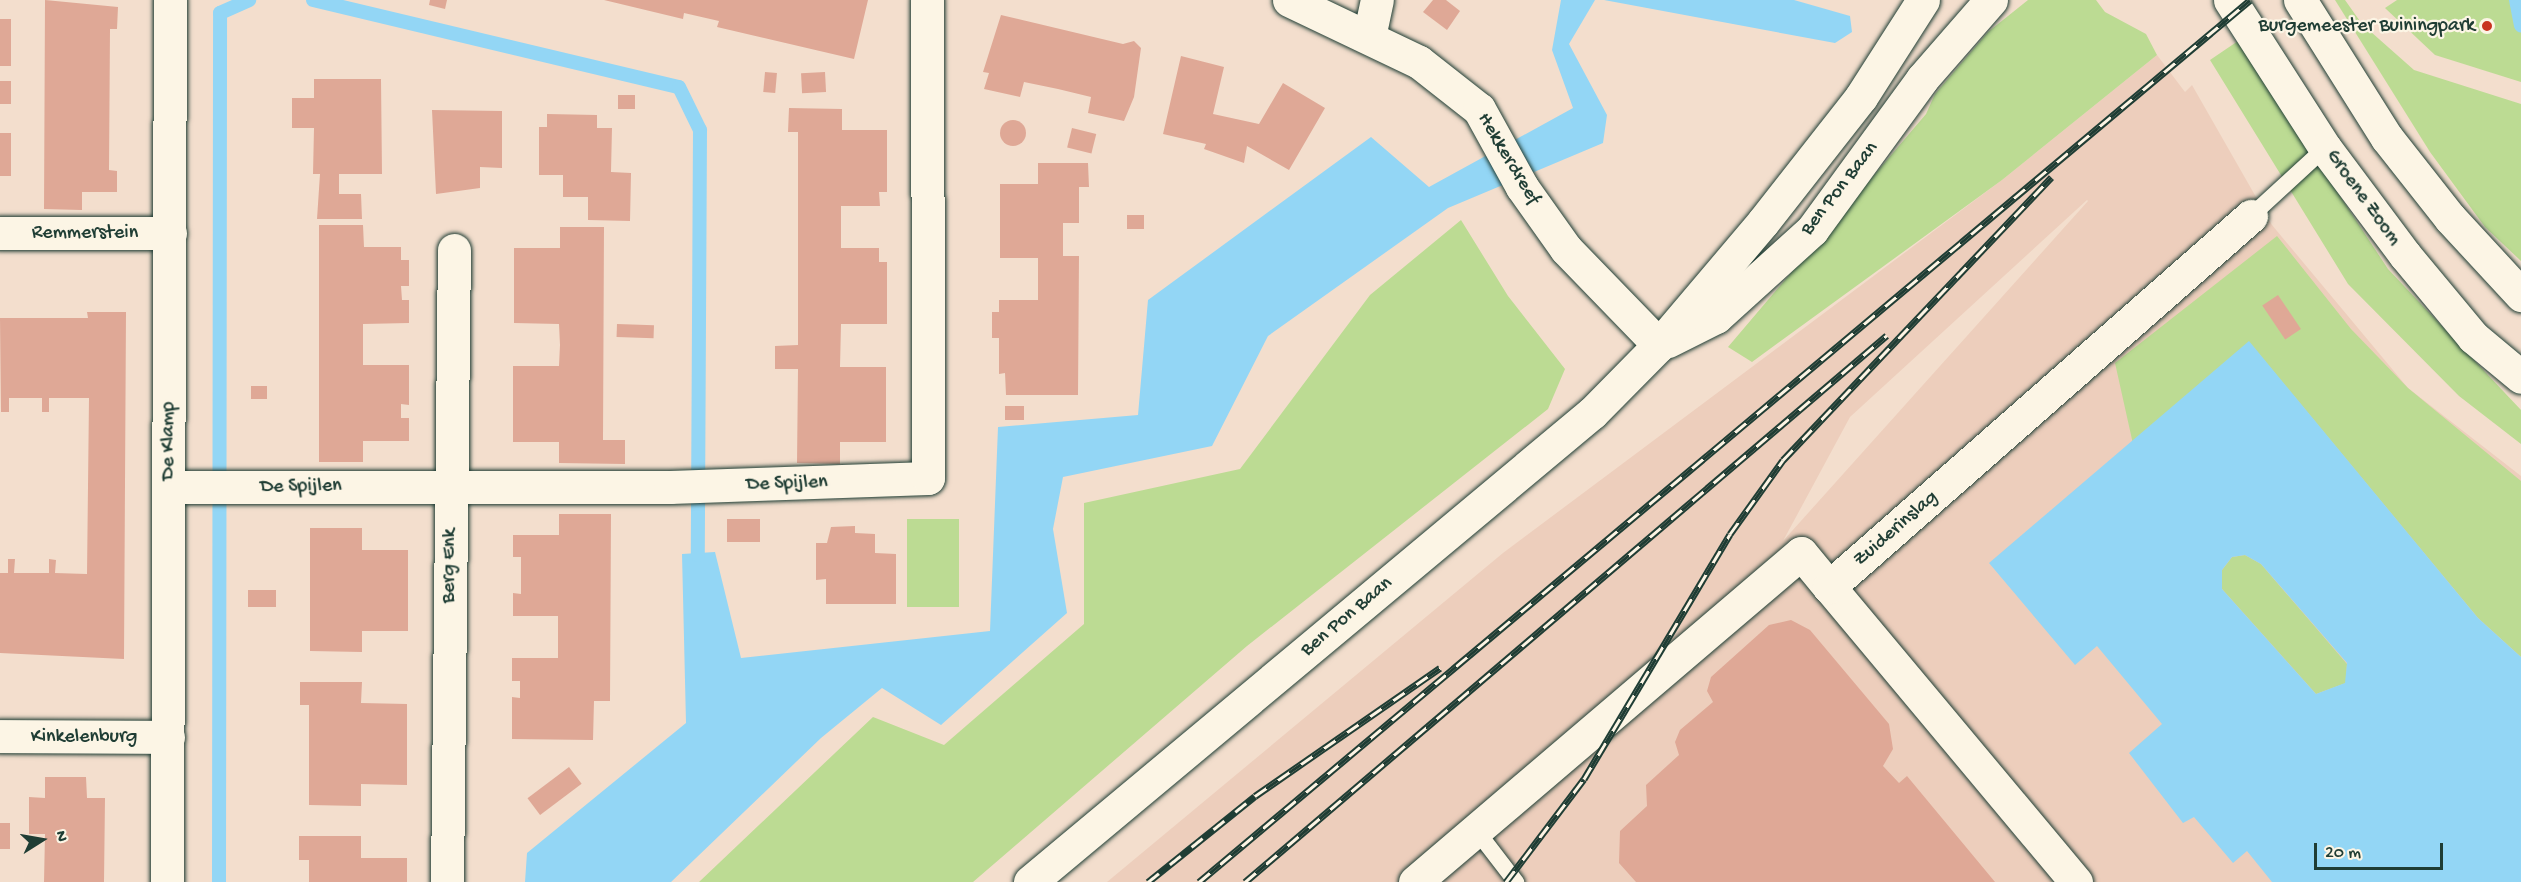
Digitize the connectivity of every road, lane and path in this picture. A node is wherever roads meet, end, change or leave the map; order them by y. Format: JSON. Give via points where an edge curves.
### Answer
{"nodes":[{"id":1,"x":170,"y":0,"type":"edge"},
{"id":2,"x":927,"y":0,"type":"edge"},
{"id":3,"x":1289,"y":0,"type":"edge"},
{"id":4,"x":1377,"y":0,"type":"edge"},
{"id":5,"x":1923,"y":0,"type":"edge"},
{"id":6,"x":1991,"y":0,"type":"edge"},
{"id":7,"x":2229,"y":0,"type":"edge"},
{"id":8,"x":2300,"y":0,"type":"edge"},
{"id":9,"x":1369,"y":37,"type":"junction"},
{"id":10,"x":2325,"y":148,"type":"junction"},
{"id":11,"x":2251,"y":216,"type":"joint"},
{"id":12,"x":0,"y":233,"type":"edge"},
{"id":13,"x":170,"y":233,"type":"junction"},
{"id":14,"x":454,"y":249,"type":"dead end"},
{"id":15,"x":2521,"y":295,"type":"edge"},
{"id":16,"x":1659,"y":345,"type":"junction"},
{"id":17,"x":2521,"y":377,"type":"edge"},
{"id":18,"x":451,"y":485,"type":"junction"},
{"id":19,"x":176,"y":488,"type":"junction"},
{"id":20,"x":1829,"y":587,"type":"junction"},
{"id":21,"x":0,"y":736,"type":"edge"},
{"id":22,"x":168,"y":737,"type":"junction"},
{"id":23,"x":1476,"y":830,"type":"junction"},
{"id":24,"x":167,"y":882,"type":"edge"},
{"id":25,"x":447,"y":882,"type":"edge"},
{"id":26,"x":1030,"y":882,"type":"edge"},
{"id":27,"x":1415,"y":882,"type":"edge"},
{"id":28,"x":1516,"y":882,"type":"edge"},
{"id":29,"x":2076,"y":882,"type":"edge"}],
"edges":[{"from":1,"to":13,"type":"street","name":"De Klamp"},
{"from":2,"to":18,"type":"street","name":"De Spijlen","via":[[927,478],[670,487]]},
{"from":3,"to":9,"type":"street","name":"Hekkerdreef"},
{"from":4,"to":9,"type":"street"},
{"from":5,"to":16,"type":"street","name":"Ben Pon Baan","via":[[1861,97]]},
{"from":6,"to":16,"type":"street","name":"Ben Pon Baan","via":[[1922,79],[1812,230],[1716,317]]},
{"from":7,"to":10,"type":"street","name":"Groene Zoom"},
{"from":8,"to":15,"type":"street","via":[[2387,138],[2450,218]]},
{"from":9,"to":16,"type":"street","name":"Hekkerdreef","via":[[1419,62],[1479,108],[1522,186],[1566,249]]},
{"from":10,"to":11,"type":"lane"},
{"from":10,"to":17,"type":"street","name":"Groene Zoom","via":[[2473,337]]},
{"from":11,"to":20,"type":"street","name":"Zuiderinslag"},
{"from":12,"to":13,"type":"street","name":"Remmerstein"},
{"from":13,"to":19,"type":"street","name":"De Klamp"},
{"from":14,"to":18,"type":"street","name":"Berg Enk"},
{"from":16,"to":26,"type":"street","name":"Ben Pon Baan","via":[[1592,413]]},
{"from":18,"to":19,"type":"street","name":"De Spijlen"},
{"from":18,"to":25,"type":"street","name":"Berg Enk"},
{"from":19,"to":22,"type":"street","name":"De Klamp"},
{"from":20,"to":23,"type":"street","via":[[1801,553]]},
{"from":20,"to":29,"type":"street"},
{"from":21,"to":22,"type":"street","name":"Kinkelenburg"},
{"from":22,"to":24,"type":"street","name":"De Klamp"},
{"from":23,"to":27,"type":"street"},
{"from":23,"to":28,"type":"lane"}]}
